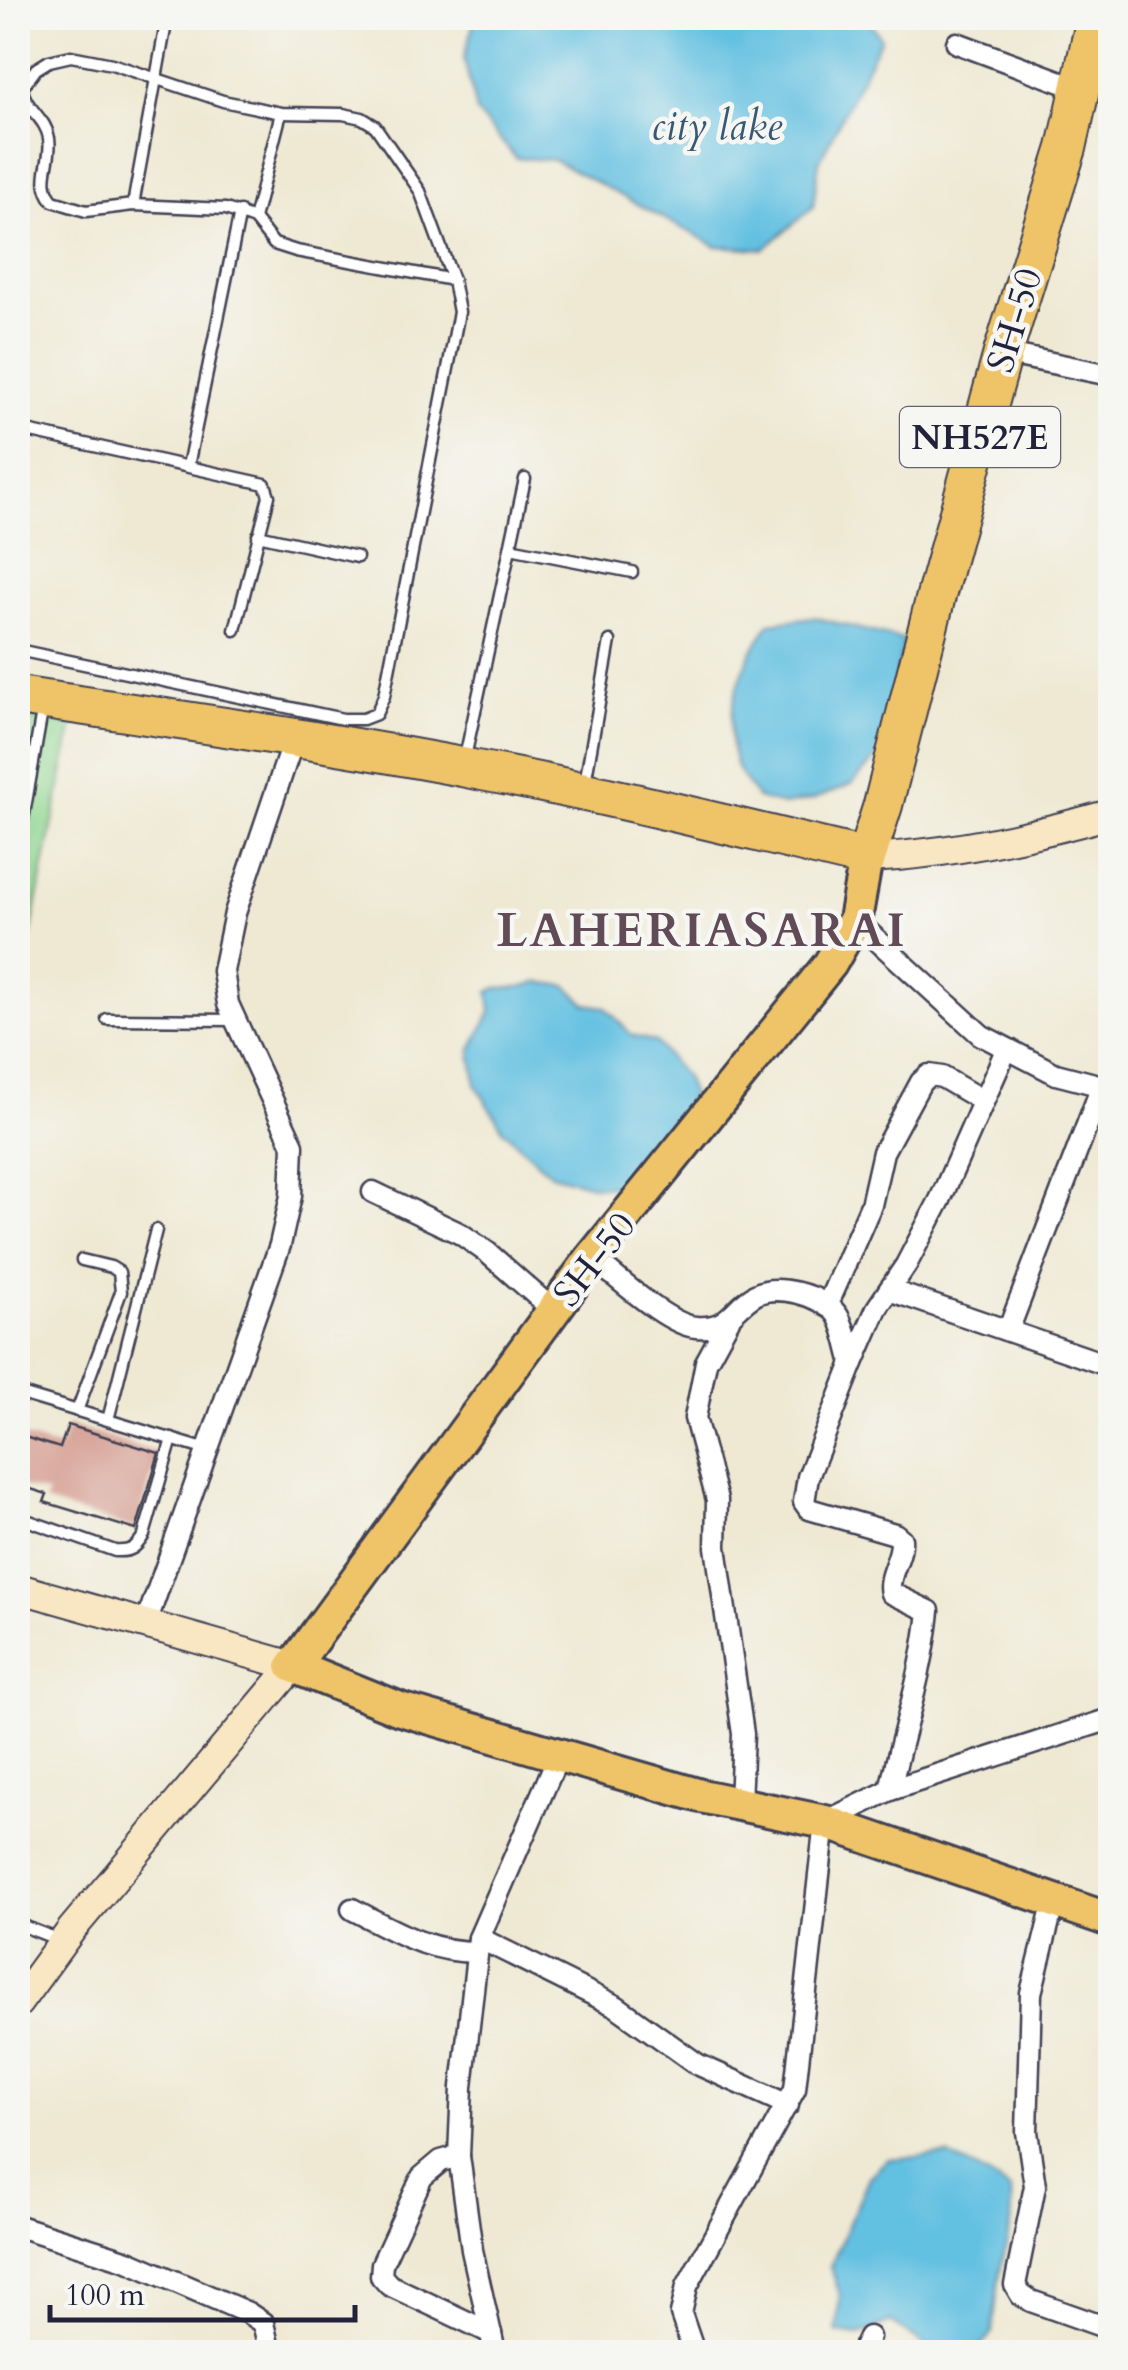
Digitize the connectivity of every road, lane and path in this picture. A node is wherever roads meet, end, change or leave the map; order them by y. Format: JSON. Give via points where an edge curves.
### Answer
{"nodes":[{"id":1,"x":167,"y":18,"type":"edge"},
{"id":2,"x":1096,"y":18,"type":"edge"},
{"id":3,"x":957,"y":42,"type":"dead end"},
{"id":4,"x":1093,"y":68,"type":"edge"},
{"id":5,"x":158,"y":80,"type":"junction"},
{"id":6,"x":20,"y":88,"type":"edge"},
{"id":7,"x":281,"y":113,"type":"junction"},
{"id":8,"x":134,"y":205,"type":"junction"},
{"id":9,"x":240,"y":212,"type":"junction"},
{"id":10,"x":254,"y":219,"type":"junction"},
{"id":11,"x":452,"y":280,"type":"junction"},
{"id":12,"x":1003,"y":353,"type":"junction"},
{"id":13,"x":1110,"y":375,"type":"edge"},
{"id":14,"x":18,"y":429,"type":"edge"},
{"id":15,"x":188,"y":466,"type":"junction"},
{"id":16,"x":524,"y":479,"type":"dead end"},
{"id":17,"x":258,"y":535,"type":"junction"},
{"id":18,"x":510,"y":548,"type":"junction"},
{"id":19,"x":357,"y":556,"type":"dead end"},
{"id":20,"x":632,"y":572,"type":"dead end"},
{"id":21,"x":234,"y":630,"type":"dead end"},
{"id":22,"x":610,"y":641,"type":"dead end"},
{"id":23,"x":18,"y":650,"type":"edge"},
{"id":24,"x":31,"y":698,"type":"edge"},
{"id":25,"x":294,"y":738,"type":"junction"},
{"id":26,"x":463,"y":767,"type":"junction"},
{"id":27,"x":584,"y":791,"type":"junction"},
{"id":28,"x":1110,"y":814,"type":"edge"},
{"id":29,"x":18,"y":848,"type":"edge"},
{"id":30,"x":866,"y":858,"type":"junction"},
{"id":31,"x":855,"y":920,"type":"junction"},
{"id":32,"x":107,"y":1019,"type":"dead end"},
{"id":33,"x":236,"y":1020,"type":"junction"},
{"id":34,"x":1006,"y":1050,"type":"junction"},
{"id":35,"x":1106,"y":1087,"type":"edge"},
{"id":36,"x":983,"y":1101,"type":"junction"},
{"id":37,"x":373,"y":1192,"type":"dead end"},
{"id":38,"x":156,"y":1230,"type":"dead end"},
{"id":39,"x":592,"y":1258,"type":"junction"},
{"id":40,"x":82,"y":1260,"type":"dead end"},
{"id":41,"x":889,"y":1290,"type":"junction"},
{"id":42,"x":827,"y":1306,"type":"junction"},
{"id":43,"x":554,"y":1311,"type":"junction"},
{"id":44,"x":729,"y":1320,"type":"junction"},
{"id":45,"x":1008,"y":1331,"type":"junction"},
{"id":46,"x":853,"y":1364,"type":"junction"},
{"id":47,"x":1110,"y":1366,"type":"edge"},
{"id":48,"x":18,"y":1394,"type":"edge"},
{"id":49,"x":77,"y":1411,"type":"junction"},
{"id":50,"x":108,"y":1420,"type":"junction"},
{"id":51,"x":172,"y":1439,"type":"junction"},
{"id":52,"x":207,"y":1450,"type":"junction"},
{"id":53,"x":18,"y":1517,"type":"edge"},
{"id":54,"x":18,"y":1588,"type":"edge"},
{"id":55,"x":145,"y":1626,"type":"junction"},
{"id":56,"x":293,"y":1666,"type":"junction"},
{"id":57,"x":1110,"y":1719,"type":"edge"},
{"id":58,"x":558,"y":1757,"type":"junction"},
{"id":59,"x":890,"y":1790,"type":"junction"},
{"id":60,"x":740,"y":1803,"type":"junction"},
{"id":61,"x":824,"y":1822,"type":"junction"},
{"id":62,"x":1054,"y":1901,"type":"junction"},
{"id":63,"x":352,"y":1908,"type":"dead end"},
{"id":64,"x":1109,"y":1916,"type":"edge"},
{"id":65,"x":18,"y":1924,"type":"edge"},
{"id":66,"x":63,"y":1942,"type":"junction"},
{"id":67,"x":478,"y":1945,"type":"junction"},
{"id":68,"x":18,"y":2003,"type":"edge"},
{"id":69,"x":788,"y":2105,"type":"junction"},
{"id":70,"x":459,"y":2156,"type":"junction"},
{"id":71,"x":18,"y":2226,"type":"edge"},
{"id":72,"x":1110,"y":2329,"type":"edge"},
{"id":73,"x":493,"y":2343,"type":"edge"},
{"id":74,"x":264,"y":2352,"type":"edge"},
{"id":75,"x":694,"y":2352,"type":"edge"}],
"edges":[{"from":1,"to":5,"type":"lane"},
{"from":2,"to":4,"type":"highway","name":"SH-50","number":"NH527E"},
{"from":3,"to":4,"type":"street"},
{"from":4,"to":12,"type":"highway","name":"SH-50","number":"NH527E"},
{"from":5,"to":6,"type":"lane","via":[[90,58],[60,56]]},
{"from":5,"to":7,"type":"lane"},
{"from":5,"to":8,"type":"lane"},
{"from":6,"to":8,"type":"lane","via":[[48,133],[44,183],[53,202],[86,210]]},
{"from":7,"to":10,"type":"lane"},
{"from":7,"to":11,"type":"lane","via":[[343,114],[375,126],[420,191]]},
{"from":8,"to":9,"type":"lane"},
{"from":9,"to":10,"type":"lane"},
{"from":9,"to":15,"type":"lane"},
{"from":10,"to":11,"type":"lane","via":[[274,244],[296,251]]},
{"from":11,"to":23,"type":"lane","via":[[456,332],[376,714],[343,719]]},
{"from":12,"to":13,"type":"street"},
{"from":12,"to":30,"type":"highway","name":"SH-50","number":"NH527E"},
{"from":14,"to":15,"type":"lane"},
{"from":15,"to":17,"type":"lane","via":[[264,484],[268,496]]},
{"from":16,"to":18,"type":"lane"},
{"from":17,"to":19,"type":"lane"},
{"from":17,"to":21,"type":"lane"},
{"from":18,"to":20,"type":"lane"},
{"from":18,"to":26,"type":"lane"},
{"from":22,"to":27,"type":"lane"},
{"from":24,"to":25,"type":"highway"},
{"from":24,"to":29,"type":"lane"},
{"from":25,"to":26,"type":"highway"},
{"from":25,"to":33,"type":"street","via":[[226,942],[223,971]]},
{"from":26,"to":27,"type":"highway"},
{"from":27,"to":30,"type":"highway"},
{"from":28,"to":30,"type":"main road","via":[[911,856]]},
{"from":30,"to":31,"type":"main road","name":"SH-50"},
{"from":31,"to":34,"type":"street","via":[[981,1036]]},
{"from":31,"to":39,"type":"main road","name":"SH-50","via":[[803,1001]]},
{"from":32,"to":33,"type":"lane"},
{"from":33,"to":52,"type":"street","via":[[293,1144],[294,1162],[280,1245]]},
{"from":34,"to":35,"type":"street","via":[[1056,1074]]},
{"from":34,"to":36,"type":"street"},
{"from":35,"to":45,"type":"street"},
{"from":36,"to":41,"type":"street","via":[[940,1200]]},
{"from":36,"to":42,"type":"street","via":[[942,1078],[929,1075],[921,1082],[883,1152],[871,1205]]},
{"from":37,"to":43,"type":"street","via":[[461,1234]]},
{"from":38,"to":50,"type":"lane"},
{"from":39,"to":43,"type":"main road","name":"SH-50"},
{"from":39,"to":44,"type":"street","via":[[676,1321],[692,1328]]},
{"from":40,"to":49,"type":"lane","via":[[119,1272],[121,1292]]},
{"from":41,"to":45,"type":"street"},
{"from":41,"to":46,"type":"street"},
{"from":42,"to":44,"type":"street","via":[[774,1290],[754,1295]]},
{"from":42,"to":46,"type":"street","via":[[837,1313]]},
{"from":43,"to":56,"type":"main road","name":"SH-50"},
{"from":44,"to":60,"type":"street","via":[[706,1362],[695,1418],[716,1500],[716,1548],[744,1734]]},
{"from":45,"to":47,"type":"street"},
{"from":46,"to":59,"type":"street","via":[[804,1502],[895,1534],[902,1550],[891,1593],[929,1611],[920,1676]]},
{"from":48,"to":49,"type":"lane"},
{"from":49,"to":50,"type":"lane"},
{"from":50,"to":51,"type":"lane"},
{"from":51,"to":52,"type":"lane"},
{"from":51,"to":53,"type":"lane","via":[[144,1535],[128,1552]]},
{"from":52,"to":55,"type":"street"},
{"from":54,"to":55,"type":"main road"},
{"from":55,"to":56,"type":"main road"},
{"from":56,"to":58,"type":"main road","via":[[400,1709]]},
{"from":56,"to":66,"type":"main road"},
{"from":57,"to":59,"type":"street"},
{"from":58,"to":60,"type":"main road"},
{"from":58,"to":67,"type":"street"},
{"from":59,"to":61,"type":"street"},
{"from":60,"to":61,"type":"main road"},
{"from":61,"to":62,"type":"main road"},
{"from":61,"to":69,"type":"street","via":[[799,2063]]},
{"from":62,"to":64,"type":"main road"},
{"from":62,"to":72,"type":"street","via":[[1031,1993],[1028,2132],[1035,2186],[1014,2285],[1031,2300]]},
{"from":63,"to":67,"type":"street","via":[[428,1947],[449,1952]]},
{"from":65,"to":66,"type":"lane"},
{"from":66,"to":68,"type":"main road"},
{"from":67,"to":69,"type":"street","via":[[616,2006],[697,2064]]},
{"from":67,"to":70,"type":"street"},
{"from":69,"to":75,"type":"street","via":[[687,2286],[681,2314]]},
{"from":70,"to":73,"type":"street"},
{"from":70,"to":73,"type":"street","via":[[422,2177],[381,2276]]},
{"from":71,"to":74,"type":"street","via":[[128,2260],[248,2313],[263,2323]]}]}
